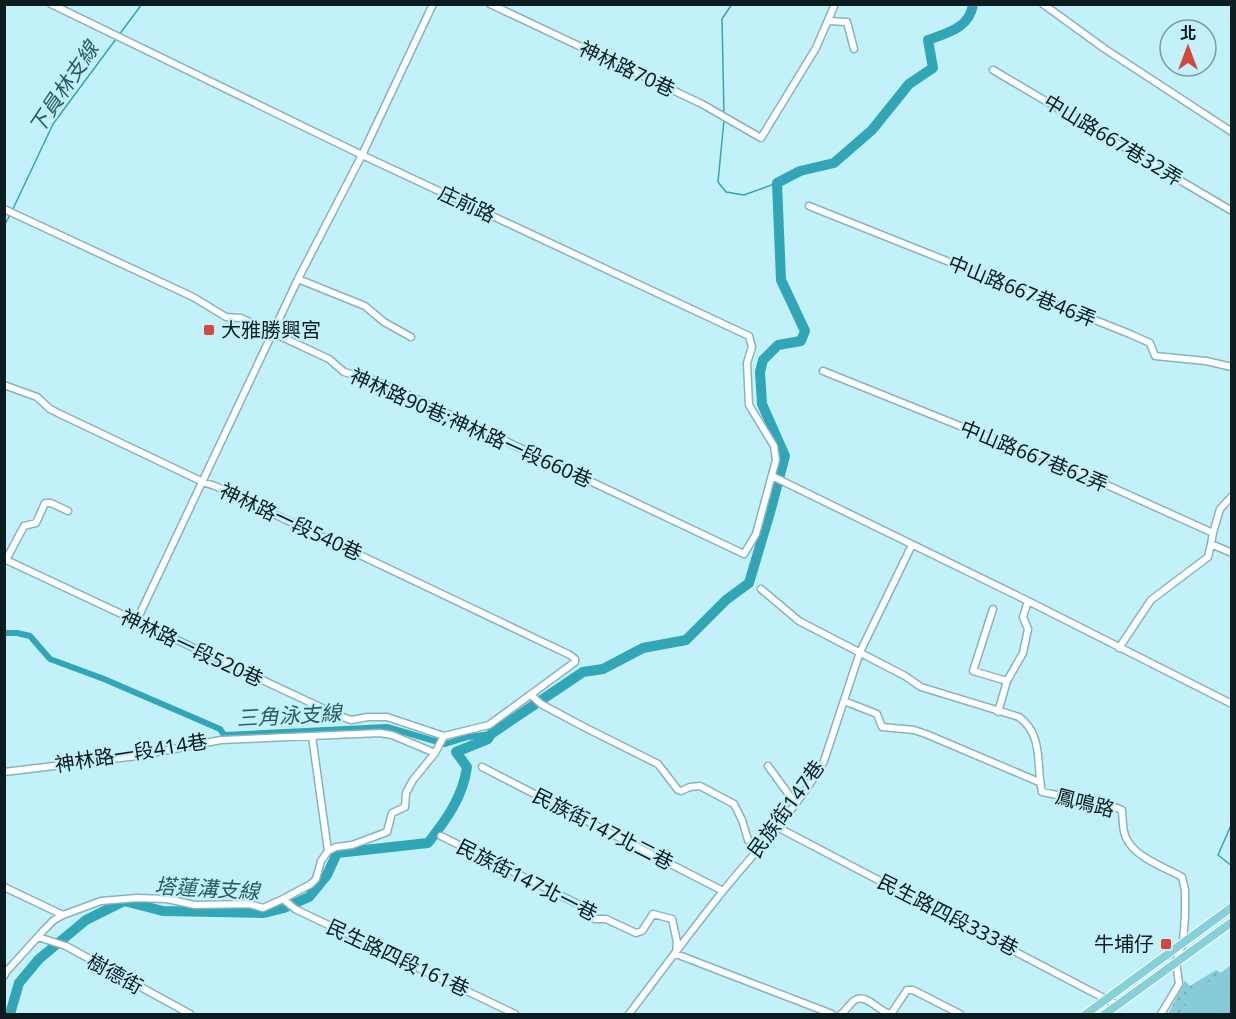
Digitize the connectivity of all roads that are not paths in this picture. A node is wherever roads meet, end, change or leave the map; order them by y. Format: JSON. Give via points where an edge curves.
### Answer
{"nodes":[{"id":1,"x":51,"y":4,"type":"edge"},
{"id":2,"x":433,"y":4,"type":"edge"},
{"id":3,"x":490,"y":4,"type":"edge"},
{"id":4,"x":835,"y":4,"type":"edge"},
{"id":5,"x":1043,"y":4,"type":"edge"},
{"id":6,"x":828,"y":21,"type":"junction"},
{"id":7,"x":854,"y":49,"type":"dead end"},
{"id":8,"x":993,"y":70,"type":"dead end"},
{"id":9,"x":1232,"y":132,"type":"edge"},
{"id":10,"x":362,"y":155,"type":"junction"},
{"id":11,"x":809,"y":206,"type":"dead end"},
{"id":12,"x":4,"y":209,"type":"edge"},
{"id":13,"x":1232,"y":211,"type":"edge"},
{"id":14,"x":298,"y":279,"type":"junction"},
{"id":15,"x":273,"y":333,"type":"junction"},
{"id":16,"x":411,"y":337,"type":"dead end"},
{"id":17,"x":1232,"y":368,"type":"edge"},
{"id":18,"x":824,"y":371,"type":"dead end"},
{"id":19,"x":4,"y":386,"type":"edge"},
{"id":20,"x":772,"y":476,"type":"junction"},
{"id":21,"x":202,"y":482,"type":"junction"},
{"id":22,"x":1232,"y":496,"type":"edge"},
{"id":23,"x":69,"y":511,"type":"dead end"},
{"id":24,"x":1213,"y":533,"type":"junction"},
{"id":25,"x":1211,"y":544,"type":"junction"},
{"id":26,"x":912,"y":545,"type":"junction"},
{"id":27,"x":1232,"y":553,"type":"edge"},
{"id":28,"x":5,"y":560,"type":"edge"},
{"id":29,"x":761,"y":589,"type":"dead end"},
{"id":30,"x":1028,"y":601,"type":"junction"},
{"id":31,"x":993,"y":609,"type":"dead end"},
{"id":32,"x":136,"y":622,"type":"junction"},
{"id":33,"x":1119,"y":648,"type":"junction"},
{"id":34,"x":860,"y":652,"type":"junction"},
{"id":35,"x":1007,"y":681,"type":"junction"},
{"id":36,"x":531,"y":695,"type":"junction"},
{"id":37,"x":844,"y":701,"type":"junction"},
{"id":38,"x":1232,"y":704,"type":"edge"},
{"id":39,"x":998,"y":712,"type":"junction"},
{"id":40,"x":312,"y":736,"type":"junction"},
{"id":41,"x":444,"y":736,"type":"junction"},
{"id":42,"x":435,"y":753,"type":"junction"},
{"id":43,"x":768,"y":766,"type":"dead end"},
{"id":44,"x":482,"y":767,"type":"dead end"},
{"id":45,"x":4,"y":772,"type":"edge"},
{"id":46,"x":1039,"y":782,"type":"junction"},
{"id":47,"x":795,"y":803,"type":"junction"},
{"id":48,"x":777,"y":827,"type":"junction"},
{"id":49,"x":441,"y":836,"type":"dead end"},
{"id":50,"x":758,"y":850,"type":"junction"},
{"id":51,"x":328,"y":851,"type":"junction"},
{"id":52,"x":4,"y":886,"type":"edge"},
{"id":53,"x":723,"y":891,"type":"junction"},
{"id":54,"x":283,"y":899,"type":"junction"},
{"id":55,"x":1232,"y":907,"type":"edge"},
{"id":56,"x":63,"y":915,"type":"junction"},
{"id":57,"x":1232,"y":922,"type":"edge"},
{"id":58,"x":38,"y":937,"type":"junction"},
{"id":59,"x":1183,"y":942,"type":"junction"},
{"id":60,"x":676,"y":954,"type":"junction"},
{"id":61,"x":1176,"y":961,"type":"junction"},
{"id":62,"x":4,"y":976,"type":"edge"},
{"id":63,"x":1107,"y":998,"type":"junction"},
{"id":64,"x":1118,"y":1005,"type":"junction"},
{"id":65,"x":190,"y":1014,"type":"edge"},
{"id":66,"x":515,"y":1014,"type":"edge"},
{"id":67,"x":629,"y":1014,"type":"edge"},
{"id":68,"x":832,"y":1014,"type":"edge"},
{"id":69,"x":841,"y":1014,"type":"edge"},
{"id":70,"x":960,"y":1014,"type":"edge"},
{"id":71,"x":1086,"y":1014,"type":"edge"},
{"id":72,"x":1105,"y":1014,"type":"edge"},
{"id":73,"x":1161,"y":1014,"type":"edge"}],
"edges":[{"from":1,"to":10,"type":"street","name":"庄前路"},
{"from":2,"to":10,"type":"street"},
{"from":3,"to":6,"type":"street","name":"神林路70巷","via":[[702,104],[761,138],[816,48]]},
{"from":4,"to":6,"type":"street"},
{"from":5,"to":9,"type":"street","via":[[1104,49]]},
{"from":6,"to":7,"type":"street","via":[[847,22]]},
{"from":8,"to":13,"type":"street","name":"中山路667巷32弄"},
{"from":10,"to":14,"type":"street"},
{"from":10,"to":20,"type":"street","name":"庄前路","via":[[749,336],[749,405],[774,446]]},
{"from":11,"to":17,"type":"street","name":"中山路667巷46弄","via":[[1130,334],[1150,343],[1155,356]]},
{"from":12,"to":15,"type":"street","name":"神林路90巷;神林路一段660巷","via":[[193,297],[226,317],[241,318]]},
{"from":14,"to":15,"type":"street"},
{"from":14,"to":16,"type":"street","via":[[365,306]]},
{"from":15,"to":20,"type":"street","name":"神林路90巷;神林路一段660巷","via":[[328,359],[344,372],[402,392],[744,554],[756,534]]},
{"from":15,"to":21,"type":"street"},
{"from":18,"to":24,"type":"street","name":"中山路667巷62弄","via":[[1045,457]]},
{"from":19,"to":21,"type":"street","name":"神林路一段540巷","via":[[37,397],[50,409]]},
{"from":20,"to":26,"type":"street"},
{"from":21,"to":32,"type":"street"},
{"from":21,"to":36,"type":"street","name":"神林路一段540巷","via":[[575,659]]},
{"from":22,"to":24,"type":"street","via":[[1220,509]]},
{"from":23,"to":28,"type":"street","via":[[45,503],[36,523],[24,526]]},
{"from":24,"to":25,"type":"street"},
{"from":25,"to":27,"type":"street"},
{"from":25,"to":33,"type":"street","via":[[1208,557],[1152,600]]},
{"from":26,"to":30,"type":"street"},
{"from":26,"to":34,"type":"street","name":"民族街147巷"},
{"from":28,"to":32,"type":"street","name":"神林路一段520巷"},
{"from":29,"to":34,"type":"street","name":"鳳鳴路","via":[[799,621]]},
{"from":30,"to":33,"type":"street"},
{"from":30,"to":35,"type":"street","via":[[1023,617],[1028,629],[1023,653]]},
{"from":31,"to":35,"type":"street","via":[[973,671]]},
{"from":32,"to":41,"type":"street","name":"神林路一段520巷","via":[[351,720],[387,717]]},
{"from":33,"to":38,"type":"street"},
{"from":34,"to":37,"type":"street","name":"民族街147巷"},
{"from":34,"to":39,"type":"street","name":"鳳鳴路","via":[[921,687]]},
{"from":35,"to":39,"type":"street"},
{"from":36,"to":41,"type":"street","via":[[489,725]]},
{"from":36,"to":50,"type":"street","via":[[541,704],[658,764],[678,790],[700,786],[734,804],[748,840]]},
{"from":37,"to":46,"type":"street","via":[[877,714],[882,727],[914,729]]},
{"from":37,"to":47,"type":"street","name":"民族街147巷","via":[[824,761]]},
{"from":39,"to":46,"type":"street","name":"鳳鳴路","via":[[1019,717],[1031,729],[1037,745]]},
{"from":40,"to":42,"type":"street","name":"神林路一段414巷","via":[[380,733]]},
{"from":40,"to":45,"type":"street","name":"神林路一段414巷","via":[[221,740],[137,756]]},
{"from":40,"to":51,"type":"street"},
{"from":41,"to":42,"type":"street"},
{"from":42,"to":51,"type":"street","via":[[413,780],[406,793],[405,807],[392,813],[387,832]]},
{"from":43,"to":47,"type":"street"},
{"from":44,"to":53,"type":"street","name":"民族街147北二巷"},
{"from":46,"to":59,"type":"street","name":"鳳鳴路","via":[[1042,792],[1122,810],[1128,843],[1182,877]]},
{"from":47,"to":48,"type":"street","name":"民族街147巷"},
{"from":48,"to":50,"type":"street","name":"民族街147巷"},
{"from":48,"to":63,"type":"street","name":"民生路四段333巷"},
{"from":49,"to":60,"type":"street","name":"民族街147北一巷","via":[[586,908],[595,919],[606,919],[636,933],[642,931],[653,914],[669,916],[677,942]]},
{"from":50,"to":53,"type":"street","name":"民族街147巷"},
{"from":51,"to":54,"type":"street","via":[[316,879]]},
{"from":52,"to":56,"type":"street"},
{"from":53,"to":60,"type":"street","name":"民族街147巷"},
{"from":54,"to":56,"type":"street","via":[[263,908],[137,898],[101,901]]},
{"from":54,"to":66,"type":"street","name":"民生路四段161巷","via":[[294,909]]},
{"from":55,"to":59,"type":"main road"},
{"from":56,"to":58,"type":"street"},
{"from":57,"to":61,"type":"main road"},
{"from":58,"to":62,"type":"street"},
{"from":58,"to":65,"type":"street","name":"樹德街","via":[[66,946]]},
{"from":59,"to":61,"type":"street","name":"鳳鳴路"},
{"from":59,"to":63,"type":"main road"},
{"from":60,"to":67,"type":"street","name":"民族街147巷"},
{"from":60,"to":68,"type":"street"},
{"from":61,"to":64,"type":"main road"},
{"from":61,"to":73,"type":"street","name":"鳳鳴路","via":[[1179,984]]},
{"from":63,"to":64,"type":"street","name":"民生路四段333巷"},
{"from":63,"to":71,"type":"main road"},
{"from":64,"to":72,"type":"main road"},
{"from":69,"to":70,"type":"street","via":[[855,1000],[864,998],[891,1014],[904,993],[913,990]]}]}
